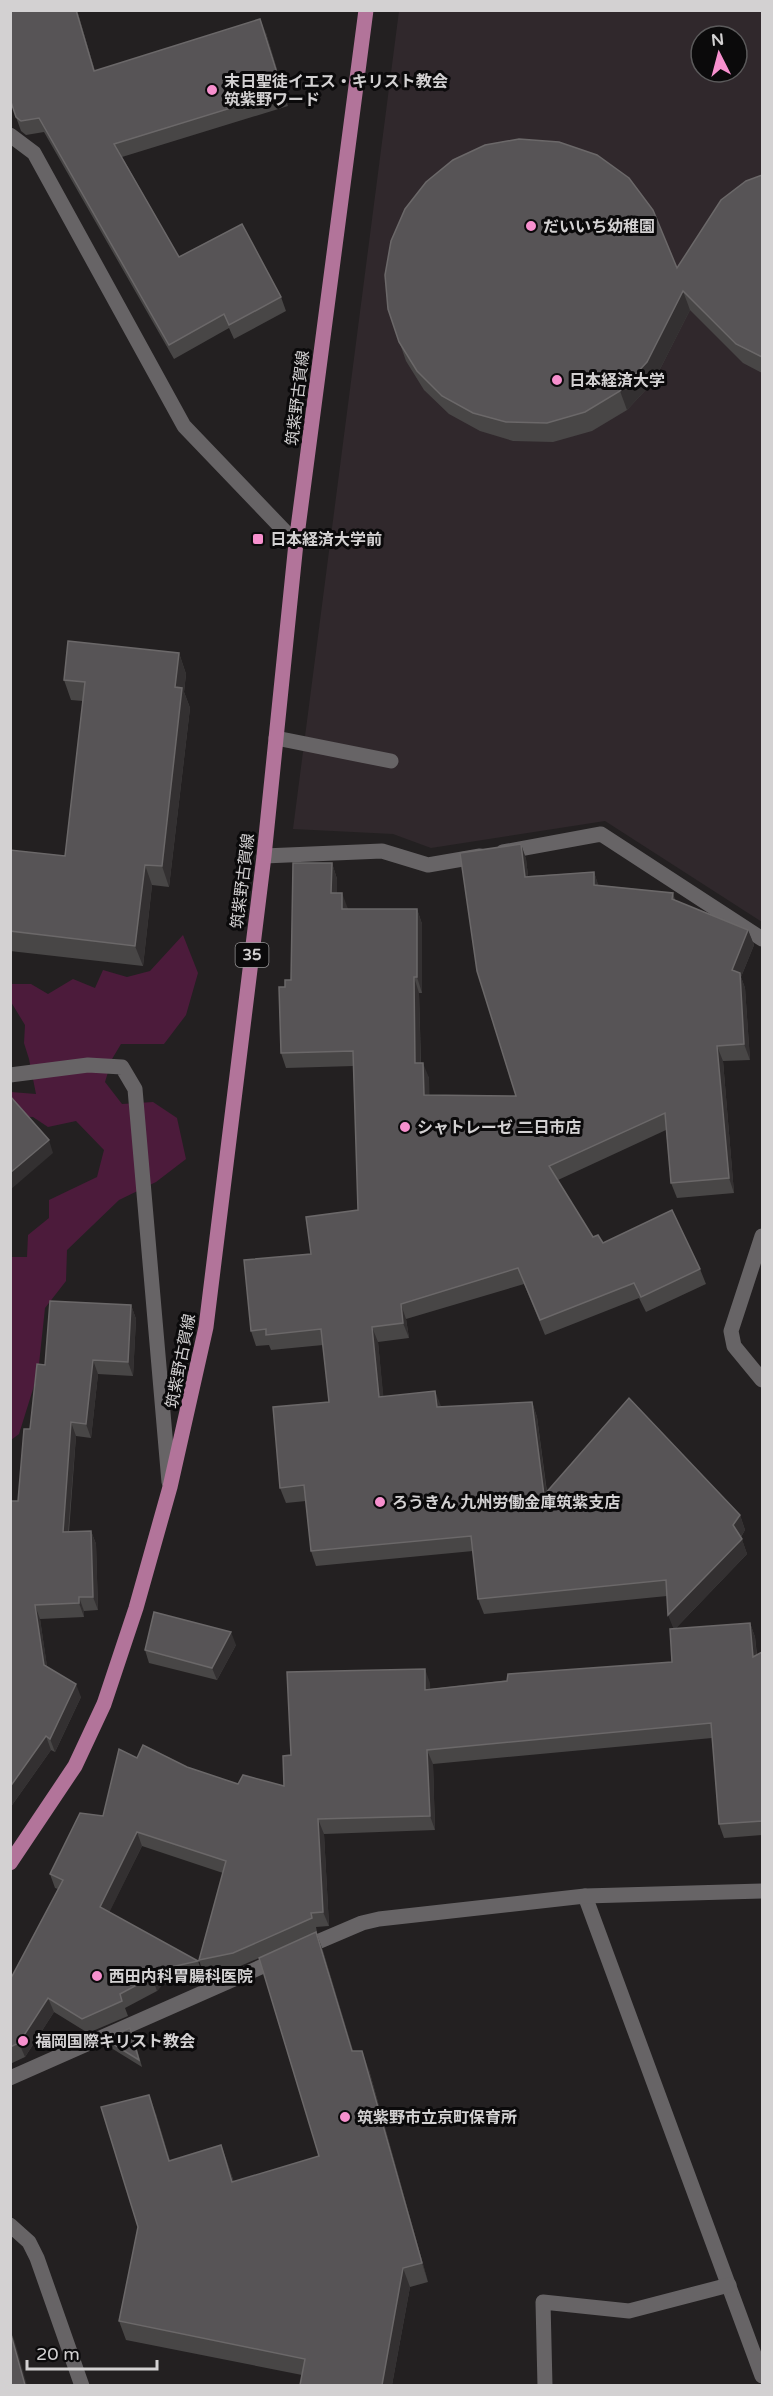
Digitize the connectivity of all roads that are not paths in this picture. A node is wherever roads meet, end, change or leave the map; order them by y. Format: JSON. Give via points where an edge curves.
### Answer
{"nodes":[{"id":1,"x":366,"y":10,"type":"edge"},
{"id":2,"x":10,"y":135,"type":"edge"},
{"id":3,"x":296,"y":543,"type":"junction"},
{"id":4,"x":276,"y":738,"type":"junction"},
{"id":5,"x":391,"y":761,"type":"dead end"},
{"id":6,"x":264,"y":856,"type":"junction"},
{"id":7,"x":762,"y":939,"type":"edge"},
{"id":8,"x":10,"y":1075,"type":"edge"},
{"id":9,"x":762,"y":1236,"type":"edge"},
{"id":10,"x":762,"y":1380,"type":"edge"},
{"id":11,"x":170,"y":1488,"type":"junction"},
{"id":12,"x":10,"y":1863,"type":"edge"},
{"id":13,"x":762,"y":1891,"type":"edge"},
{"id":14,"x":585,"y":1896,"type":"junction"},
{"id":15,"x":10,"y":2078,"type":"edge"},
{"id":16,"x":10,"y":2225,"type":"edge"},
{"id":17,"x":729,"y":2285,"type":"junction"},
{"id":18,"x":762,"y":2376,"type":"edge"},
{"id":19,"x":82,"y":2385,"type":"edge"},
{"id":20,"x":545,"y":2385,"type":"edge"}],
"edges":[{"from":1,"to":3,"type":"main road","name":"筑紫野古賀線","number":"35"},
{"from":2,"to":3,"type":"street","via":[[34,153],[184,426]]},
{"from":3,"to":4,"type":"main road","name":"筑紫野古賀線","number":"35"},
{"from":4,"to":5,"type":"street"},
{"from":4,"to":6,"type":"main road","name":"筑紫野古賀線","number":"35"},
{"from":6,"to":7,"type":"street","via":[[382,851],[428,865],[601,834]]},
{"from":6,"to":11,"type":"main road","name":"筑紫野古賀線","number":"35","via":[[206,1327]]},
{"from":8,"to":11,"type":"street","via":[[88,1065],[123,1067],[135,1089]]},
{"from":9,"to":10,"type":"street","via":[[731,1332],[734,1346]]},
{"from":11,"to":12,"type":"main road","name":"筑紫野古賀線","number":"35","via":[[104,1704],[75,1766]]},
{"from":13,"to":14,"type":"street"},
{"from":14,"to":15,"type":"street","via":[[362,1923]]},
{"from":14,"to":17,"type":"street"},
{"from":16,"to":19,"type":"street","via":[[29,2242],[37,2258]]},
{"from":17,"to":18,"type":"street"},
{"from":17,"to":20,"type":"street","via":[[629,2311],[543,2302]]}]}
